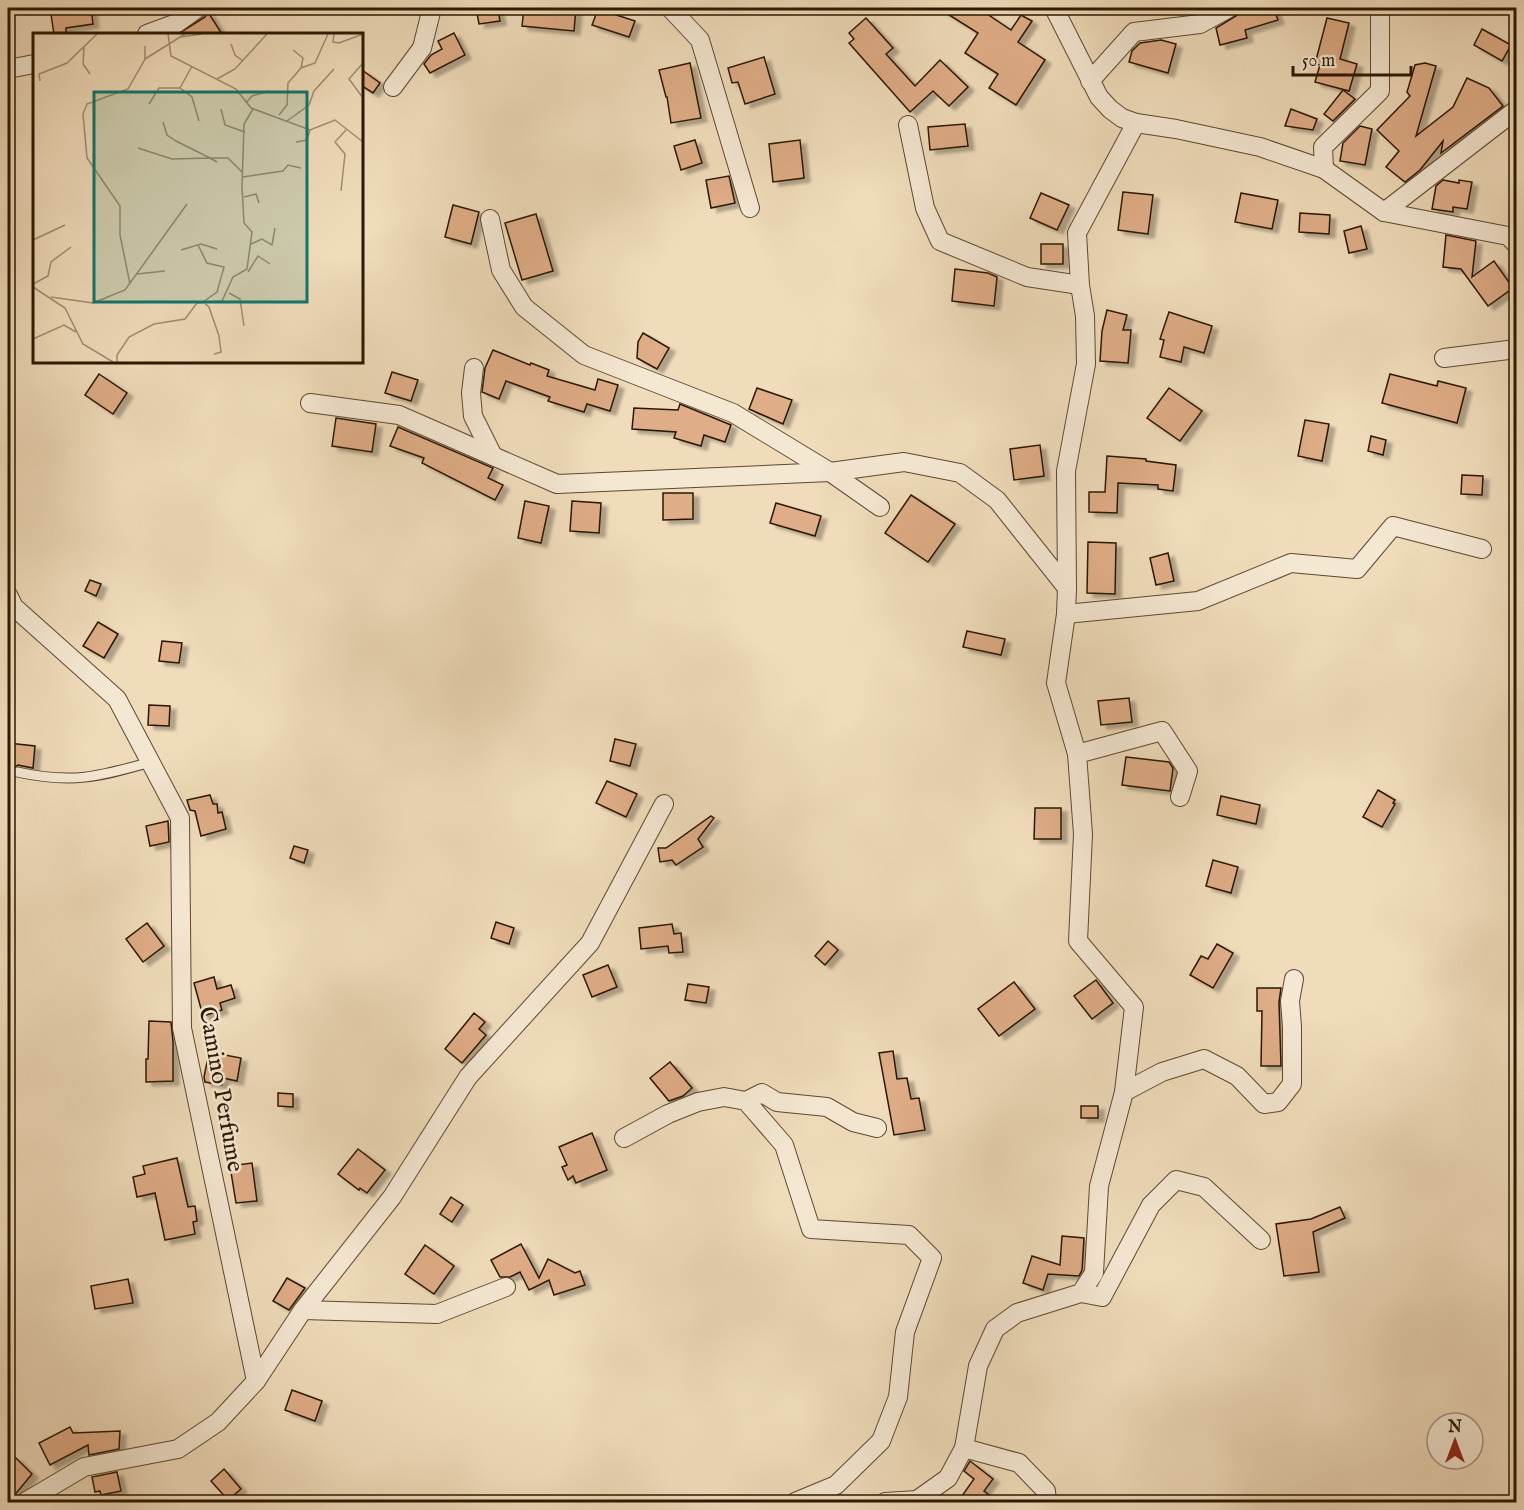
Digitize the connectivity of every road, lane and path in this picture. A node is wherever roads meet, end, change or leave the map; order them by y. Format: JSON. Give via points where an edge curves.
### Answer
{"nodes":[{"id":1,"x":198,"y":8,"type":"edge"},
{"id":2,"x":432,"y":8,"type":"edge"},
{"id":3,"x":670,"y":8,"type":"edge"},
{"id":4,"x":1054,"y":8,"type":"edge"},
{"id":5,"x":1380,"y":8,"type":"edge"},
{"id":6,"x":1222,"y":10,"type":"edge"},
{"id":7,"x":150,"y":33,"type":"edge"},
{"id":8,"x":33,"y":64,"type":"edge"},
{"id":9,"x":8,"y":69,"type":"edge"},
{"id":10,"x":1090,"y":81,"type":"junction"},
{"id":11,"x":393,"y":87,"type":"dead end"},
{"id":12,"x":1516,"y":110,"type":"edge"},
{"id":13,"x":1136,"y":123,"type":"junction"},
{"id":14,"x":908,"y":125,"type":"dead end"},
{"id":15,"x":1324,"y":169,"type":"junction"},
{"id":16,"x":750,"y":208,"type":"dead end"},
{"id":17,"x":1384,"y":212,"type":"junction"},
{"id":18,"x":490,"y":219,"type":"dead end"},
{"id":19,"x":1516,"y":244,"type":"edge"},
{"id":20,"x":1080,"y":285,"type":"junction"},
{"id":21,"x":1516,"y":349,"type":"edge"},
{"id":22,"x":1444,"y":358,"type":"dead end"},
{"id":23,"x":474,"y":368,"type":"dead end"},
{"id":24,"x":310,"y":403,"type":"dead end"},
{"id":25,"x":492,"y":456,"type":"junction"},
{"id":26,"x":830,"y":472,"type":"junction"},
{"id":27,"x":880,"y":507,"type":"dead end"},
{"id":28,"x":1482,"y":549,"type":"dead end"},
{"id":29,"x":1067,"y":588,"type":"junction"},
{"id":30,"x":8,"y":595,"type":"edge"},
{"id":31,"x":1066,"y":614,"type":"junction"},
{"id":32,"x":1077,"y":754,"type":"junction"},
{"id":33,"x":151,"y":762,"type":"junction"},
{"id":34,"x":17,"y":772,"type":"dead end"},
{"id":35,"x":1180,"y":797,"type":"dead end"},
{"id":36,"x":664,"y":804,"type":"dead end"},
{"id":37,"x":1294,"y":978,"type":"dead end"},
{"id":38,"x":1124,"y":1092,"type":"junction"},
{"id":39,"x":746,"y":1101,"type":"junction"},
{"id":40,"x":877,"y":1128,"type":"dead end"},
{"id":41,"x":624,"y":1138,"type":"dead end"},
{"id":42,"x":1261,"y":1240,"type":"dead end"},
{"id":43,"x":495,"y":1287,"type":"dead end"},
{"id":44,"x":1082,"y":1293,"type":"junction"},
{"id":45,"x":303,"y":1310,"type":"junction"},
{"id":46,"x":256,"y":1381,"type":"junction"},
{"id":47,"x":964,"y":1448,"type":"junction"},
{"id":48,"x":25,"y":1503,"type":"edge"},
{"id":49,"x":795,"y":1503,"type":"edge"},
{"id":50,"x":885,"y":1503,"type":"edge"},
{"id":51,"x":1047,"y":1503,"type":"edge"}],
"edges":[{"from":1,"to":7,"type":"street","via":[[177,23]]},
{"from":2,"to":11,"type":"street","via":[[422,48]]},
{"from":3,"to":16,"type":"street","via":[[700,40]]},
{"from":4,"to":10,"type":"street"},
{"from":5,"to":15,"type":"street","via":[[1380,91],[1323,147]]},
{"from":6,"to":10,"type":"street","via":[[1200,24],[1134,32]]},
{"from":8,"to":9,"type":"street"},
{"from":10,"to":13,"type":"street","via":[[1110,109]]},
{"from":12,"to":17,"type":"street"},
{"from":13,"to":15,"type":"street","via":[[1260,147]]},
{"from":13,"to":20,"type":"street","via":[[1077,233]]},
{"from":14,"to":20,"type":"street","via":[[925,208],[940,241],[1027,277]]},
{"from":15,"to":17,"type":"street"},
{"from":17,"to":19,"type":"street","via":[[1508,236]]},
{"from":18,"to":26,"type":"street","via":[[501,270],[524,307],[584,355],[733,413]]},
{"from":20,"to":29,"type":"street","via":[[1086,364],[1066,471]]},
{"from":21,"to":22,"type":"street"},
{"from":23,"to":25,"type":"street","via":[[473,416]]},
{"from":24,"to":25,"type":"street","via":[[399,415]]},
{"from":25,"to":26,"type":"street","via":[[557,484]]},
{"from":26,"to":27,"type":"street"},
{"from":26,"to":29,"type":"street","via":[[904,462],[960,473],[997,500]]},
{"from":28,"to":31,"type":"street","via":[[1393,526],[1357,569],[1291,563],[1198,601]]},
{"from":29,"to":31,"type":"street"},
{"from":30,"to":33,"type":"street","name":"Camino Perfume","via":[[14,607],[117,699]]},
{"from":31,"to":32,"type":"street","via":[[1056,682]]},
{"from":32,"to":35,"type":"street","via":[[1162,730],[1188,771]]},
{"from":32,"to":38,"type":"street","via":[[1083,834],[1078,941],[1134,1007]]},
{"from":33,"to":34,"type":"lane","via":[[89,778]]},
{"from":33,"to":46,"type":"street","name":"Camino Perfume","via":[[180,818],[182,1028]]},
{"from":36,"to":45,"type":"street","via":[[590,943],[468,1077],[392,1197]]},
{"from":37,"to":38,"type":"street","via":[[1290,1001],[1292,1084],[1278,1102],[1264,1104],[1238,1076],[1204,1059],[1162,1072]]},
{"from":38,"to":44,"type":"street","via":[[1098,1186],[1094,1273]]},
{"from":39,"to":40,"type":"street","via":[[762,1093],[777,1102],[827,1107],[854,1122]]},
{"from":39,"to":41,"type":"street","via":[[724,1097],[698,1102]]},
{"from":39,"to":49,"type":"street","via":[[784,1145],[811,1229],[909,1235],[932,1258],[905,1332],[898,1397],[881,1441],[836,1485]]},
{"from":42,"to":44,"type":"street","via":[[1204,1187],[1176,1180],[1151,1205],[1102,1297]]},
{"from":43,"to":45,"type":"street","via":[[437,1314]]},
{"from":44,"to":47,"type":"street","via":[[1017,1313],[995,1329],[978,1366]]},
{"from":45,"to":46,"type":"street"},
{"from":46,"to":48,"type":"street","via":[[218,1422],[178,1449],[84,1467]]},
{"from":47,"to":50,"type":"street","via":[[948,1478],[917,1500]]},
{"from":47,"to":51,"type":"street","via":[[1019,1463],[1046,1491]]}]}
